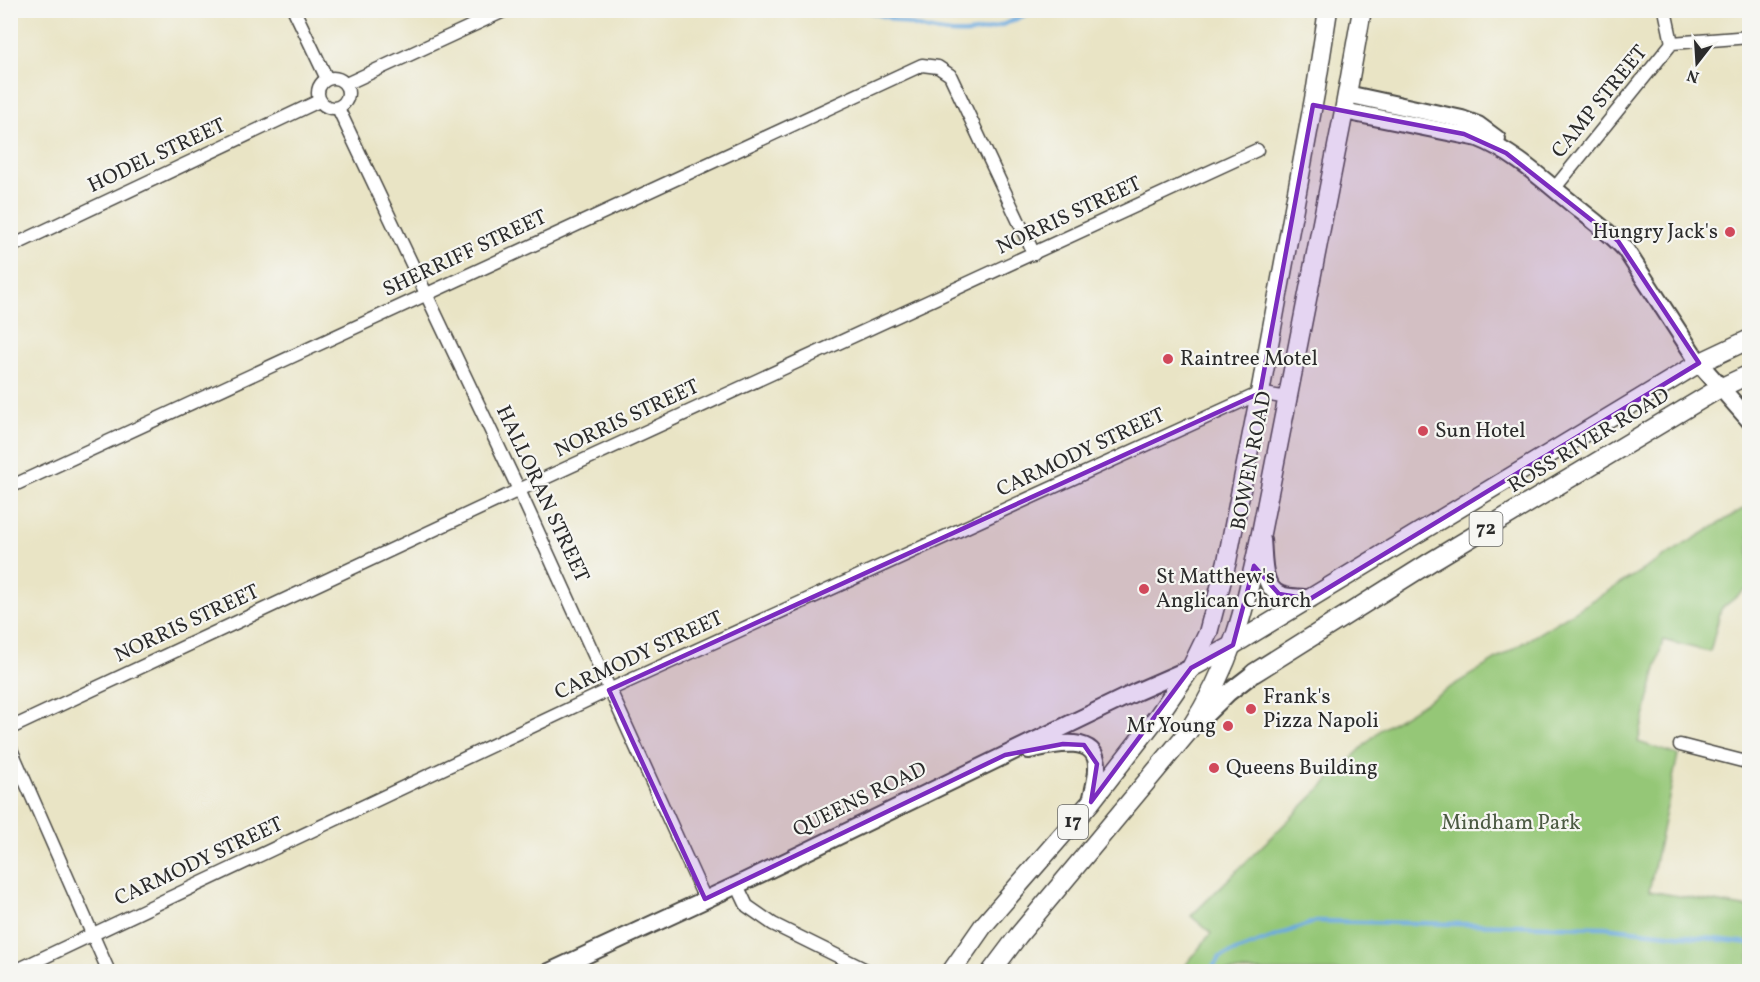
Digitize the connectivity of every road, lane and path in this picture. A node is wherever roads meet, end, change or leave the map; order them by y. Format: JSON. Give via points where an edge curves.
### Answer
{"nodes":[{"id":1,"x":294,"y":10,"type":"edge"},
{"id":2,"x":506,"y":10,"type":"edge"},
{"id":3,"x":1328,"y":10,"type":"edge"},
{"id":4,"x":1362,"y":10,"type":"edge"},
{"id":5,"x":1665,"y":10,"type":"edge"},
{"id":6,"x":1749,"y":37,"type":"edge"},
{"id":7,"x":1672,"y":43,"type":"junction"},
{"id":8,"x":327,"y":79,"type":"junction"},
{"id":9,"x":346,"y":84,"type":"junction"},
{"id":10,"x":1315,"y":97,"type":"junction"},
{"id":11,"x":320,"y":101,"type":"junction"},
{"id":12,"x":1346,"y":102,"type":"junction"},
{"id":13,"x":338,"y":108,"type":"junction"},
{"id":14,"x":1257,"y":150,"type":"dead end"},
{"id":15,"x":1554,"y":189,"type":"junction"},
{"id":16,"x":10,"y":247,"type":"edge"},
{"id":17,"x":1034,"y":254,"type":"junction"},
{"id":18,"x":427,"y":293,"type":"junction"},
{"id":19,"x":1749,"y":339,"type":"edge"},
{"id":20,"x":1699,"y":363,"type":"junction"},
{"id":21,"x":1749,"y":374,"type":"edge"},
{"id":22,"x":1720,"y":388,"type":"junction"},
{"id":23,"x":1260,"y":393,"type":"junction"},
{"id":24,"x":1287,"y":398,"type":"junction"},
{"id":25,"x":1749,"y":421,"type":"edge"},
{"id":26,"x":10,"y":487,"type":"edge"},
{"id":27,"x":519,"y":490,"type":"junction"},
{"id":28,"x":1261,"y":533,"type":"junction"},
{"id":29,"x":1310,"y":599,"type":"junction"},
{"id":30,"x":1233,"y":645,"type":"junction"},
{"id":31,"x":1191,"y":668,"type":"junction"},
{"id":32,"x":1254,"y":673,"type":"joint"},
{"id":33,"x":609,"y":690,"type":"junction"},
{"id":34,"x":13,"y":723,"type":"edge"},
{"id":35,"x":1188,"y":732,"type":"junction"},
{"id":36,"x":10,"y":745,"type":"edge"},
{"id":37,"x":1680,"y":745,"type":"dead end"},
{"id":38,"x":1005,"y":755,"type":"junction"},
{"id":39,"x":1749,"y":763,"type":"edge"},
{"id":40,"x":1091,"y":802,"type":"junction"},
{"id":41,"x":737,"y":885,"type":"junction"},
{"id":42,"x":705,"y":899,"type":"junction"},
{"id":43,"x":93,"y":934,"type":"junction"},
{"id":44,"x":13,"y":972,"type":"edge"},
{"id":45,"x":110,"y":972,"type":"edge"},
{"id":46,"x":549,"y":972,"type":"edge"},
{"id":47,"x":870,"y":972,"type":"edge"},
{"id":48,"x":951,"y":972,"type":"edge"},
{"id":49,"x":991,"y":972,"type":"edge"}],
"edges":[{"from":1,"to":8,"type":"street"},
{"from":2,"to":9,"type":"street"},
{"from":3,"to":10,"type":"main road","name":"BOWEN ROAD","number":"17"},
{"from":4,"to":12,"type":"main road","name":"BOWEN ROAD","number":"17"},
{"from":5,"to":7,"type":"street"},
{"from":6,"to":7,"type":"street","name":"CAMP STREET"},
{"from":7,"to":15,"type":"street","name":"CAMP STREET"},
{"from":8,"to":9,"type":"street","via":[[338,78]]},
{"from":8,"to":11,"type":"street","via":[[319,86]]},
{"from":9,"to":13,"type":"street","via":[[348,99]]},
{"from":10,"to":12,"type":"main road"},
{"from":10,"to":23,"type":"main road","name":"BOWEN ROAD","number":"17"},
{"from":11,"to":13,"type":"street","via":[[328,108]]},
{"from":11,"to":16,"type":"street","name":"HODEL STREET"},
{"from":12,"to":15,"type":"street","via":[[1478,138],[1497,146]]},
{"from":12,"to":24,"type":"main road","name":"BOWEN ROAD","number":"17"},
{"from":13,"to":18,"type":"street","name":"HALLORAN STREET"},
{"from":14,"to":17,"type":"street","name":"NORRIS STREET"},
{"from":15,"to":20,"type":"street","via":[[1625,249]]},
{"from":17,"to":18,"type":"street","name":"SHERRIFF STREET","via":[[950,75],[938,66],[922,64]]},
{"from":17,"to":27,"type":"street","name":"NORRIS STREET"},
{"from":18,"to":26,"type":"street","name":"SHERRIFF STREET"},
{"from":18,"to":27,"type":"street","name":"HALLORAN STREET"},
{"from":19,"to":20,"type":"main road","name":"ROSS RIVER ROAD","number":"72"},
{"from":20,"to":22,"type":"street"},
{"from":20,"to":29,"type":"main road","name":"ROSS RIVER ROAD","number":"72"},
{"from":21,"to":22,"type":"main road","name":"ROSS RIVER ROAD","number":"72"},
{"from":22,"to":25,"type":"street"},
{"from":22,"to":32,"type":"main road","name":"ROSS RIVER ROAD","number":"72"},
{"from":23,"to":24,"type":"street"},
{"from":23,"to":31,"type":"main road","name":"BOWEN ROAD","number":"17","via":[[1218,601]]},
{"from":23,"to":33,"type":"street","name":"CARMODY STREET"},
{"from":24,"to":28,"type":"main road","name":"BOWEN ROAD","number":"17"},
{"from":27,"to":33,"type":"street","name":"HALLORAN STREET"},
{"from":27,"to":34,"type":"street","name":"NORRIS STREET"},
{"from":28,"to":29,"type":"street","via":[[1269,585],[1280,594]]},
{"from":28,"to":30,"type":"main road","name":"BOWEN ROAD","number":"17"},
{"from":29,"to":30,"type":"main road","name":"ROSS RIVER ROAD","number":"72"},
{"from":30,"to":31,"type":"main road","name":"ROSS RIVER ROAD"},
{"from":30,"to":35,"type":"main road","name":"BOWEN ROAD","number":"17","via":[[1210,696]]},
{"from":31,"to":38,"type":"street","name":"QUEENS ROAD"},
{"from":31,"to":40,"type":"main road","number":"17"},
{"from":32,"to":35,"type":"street","name":"ROSS RIVER ROAD"},
{"from":33,"to":42,"type":"street","name":"HALLORAN STREET"},
{"from":33,"to":43,"type":"street","name":"CARMODY STREET"},
{"from":34,"to":36,"type":"street","via":[[16,736]]},
{"from":35,"to":49,"type":"main road","number":"17"},
{"from":36,"to":43,"type":"street"},
{"from":37,"to":39,"type":"street"},
{"from":38,"to":40,"type":"street","via":[[1063,744],[1084,745],[1093,752],[1097,764]]},
{"from":38,"to":41,"type":"street","name":"QUEENS ROAD"},
{"from":40,"to":48,"type":"main road","number":"17","via":[[983,926]]},
{"from":41,"to":42,"type":"street","name":"QUEENS ROAD"},
{"from":41,"to":47,"type":"street","via":[[747,906],[773,924]]},
{"from":42,"to":46,"type":"street","name":"QUEENS ROAD"},
{"from":43,"to":44,"type":"street","name":"CARMODY STREET"},
{"from":43,"to":45,"type":"street"}]}
